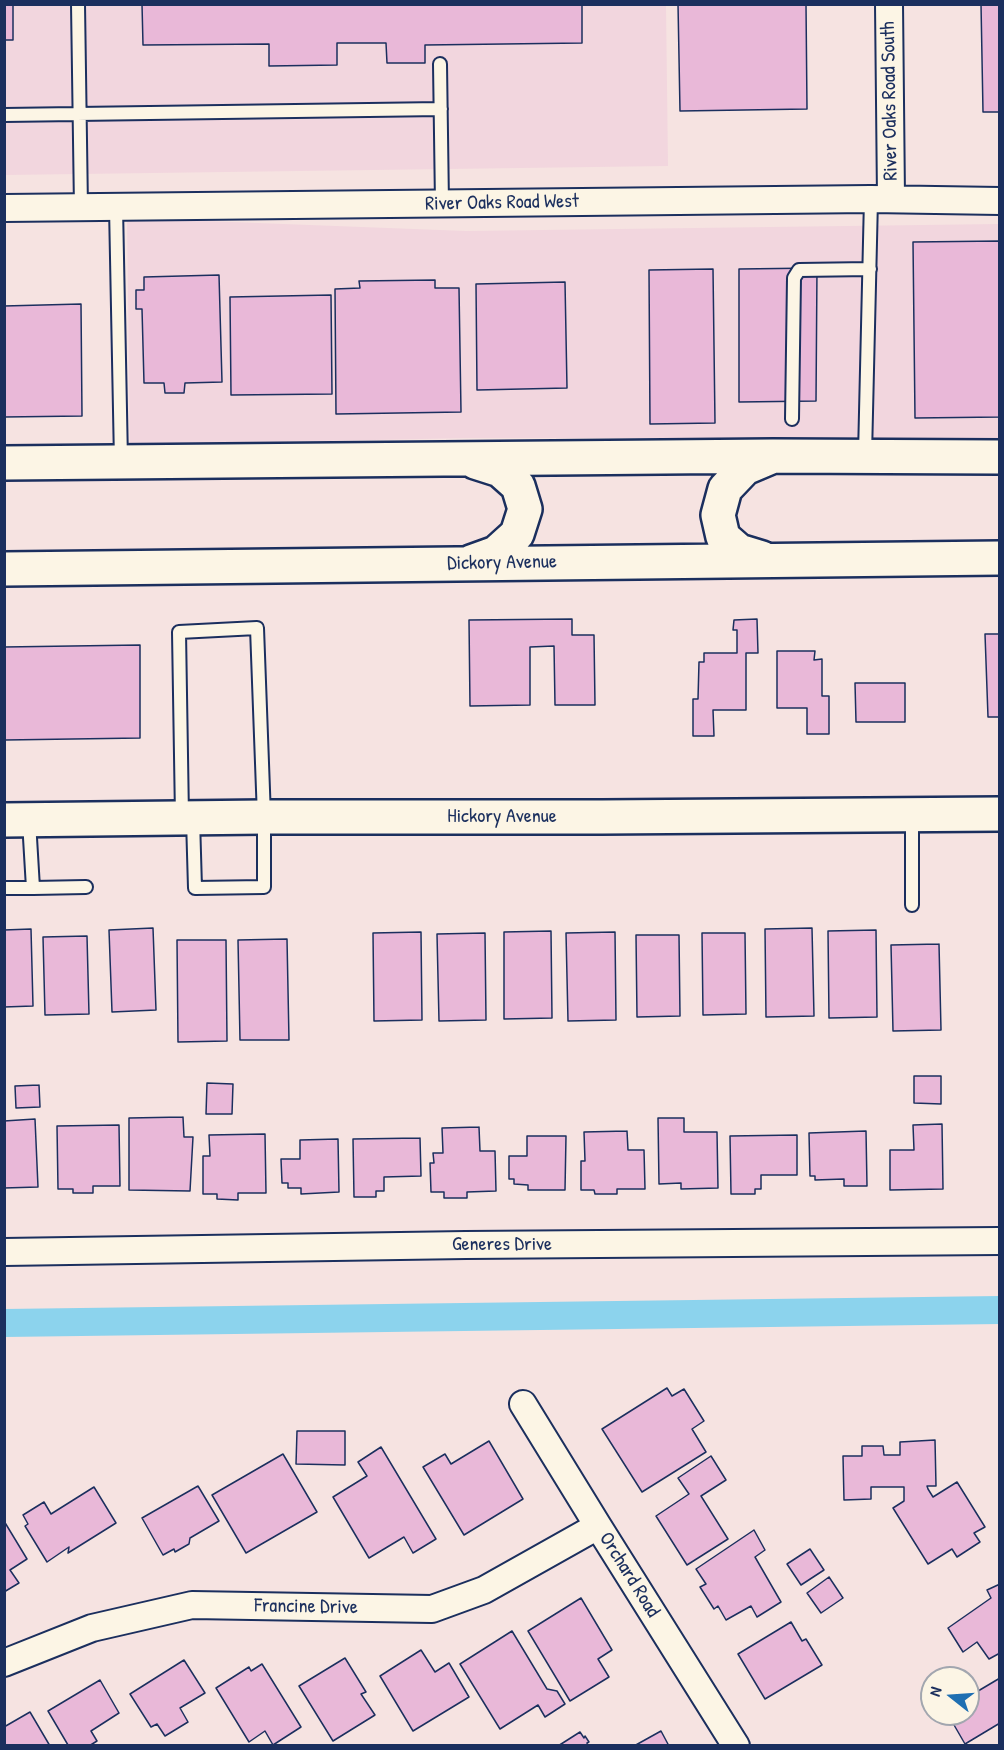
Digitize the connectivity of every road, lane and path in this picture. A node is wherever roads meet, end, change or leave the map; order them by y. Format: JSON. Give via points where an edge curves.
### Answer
{"nodes":[{"id":1,"x":78,"y":4,"type":"edge"},
{"id":2,"x":889,"y":4,"type":"edge"},
{"id":3,"x":440,"y":64,"type":"dead end"},
{"id":4,"x":441,"y":109,"type":"junction"},
{"id":5,"x":80,"y":114,"type":"junction"},
{"id":6,"x":4,"y":115,"type":"edge"},
{"id":7,"x":881,"y":199,"type":"junction"},
{"id":8,"x":999,"y":201,"type":"edge"},
{"id":9,"x":442,"y":204,"type":"junction"},
{"id":10,"x":116,"y":207,"type":"junction"},
{"id":11,"x":4,"y":208,"type":"edge"},
{"id":12,"x":81,"y":208,"type":"junction"},
{"id":13,"x":870,"y":269,"type":"junction"},
{"id":14,"x":792,"y":419,"type":"dead end"},
{"id":15,"x":773,"y":456,"type":"junction"},
{"id":16,"x":866,"y":457,"type":"junction"},
{"id":17,"x":999,"y":457,"type":"edge"},
{"id":18,"x":469,"y":460,"type":"junction"},
{"id":19,"x":121,"y":462,"type":"junction"},
{"id":20,"x":4,"y":463,"type":"edge"},
{"id":21,"x":999,"y":558,"type":"edge"},
{"id":22,"x":771,"y":561,"type":"junction"},
{"id":23,"x":467,"y":564,"type":"junction"},
{"id":24,"x":4,"y":569,"type":"edge"},
{"id":25,"x":999,"y":814,"type":"edge"},
{"id":26,"x":912,"y":815,"type":"junction"},
{"id":27,"x":187,"y":818,"type":"junction"},
{"id":28,"x":264,"y":818,"type":"junction"},
{"id":29,"x":17,"y":820,"type":"edge"},
{"id":30,"x":86,"y":886,"type":"dead end"},
{"id":31,"x":4,"y":888,"type":"edge"},
{"id":32,"x":33,"y":888,"type":"junction"},
{"id":33,"x":912,"y":905,"type":"dead end"},
{"id":34,"x":999,"y":1241,"type":"edge"},
{"id":35,"x":4,"y":1252,"type":"edge"},
{"id":36,"x":523,"y":1404,"type":"dead end"},
{"id":37,"x":598,"y":1526,"type":"junction"},
{"id":38,"x":4,"y":1663,"type":"edge"},
{"id":39,"x":736,"y":1746,"type":"edge"}],
"edges":[{"from":1,"to":5,"type":"lane"},
{"from":2,"to":7,"type":"street","name":"River Oaks Road South"},
{"from":3,"to":4,"type":"lane"},
{"from":4,"to":5,"type":"lane"},
{"from":4,"to":9,"type":"lane"},
{"from":5,"to":6,"type":"lane"},
{"from":5,"to":12,"type":"lane"},
{"from":7,"to":8,"type":"street","name":"River Oaks Road West"},
{"from":7,"to":9,"type":"street","name":"River Oaks Road West"},
{"from":7,"to":13,"type":"lane"},
{"from":9,"to":10,"type":"street","name":"River Oaks Road West"},
{"from":10,"to":12,"type":"street","name":"River Oaks Road West"},
{"from":10,"to":19,"type":"lane"},
{"from":11,"to":12,"type":"street","name":"River Oaks Road West"},
{"from":13,"to":14,"type":"lane","via":[[799,270],[794,278]]},
{"from":13,"to":16,"type":"lane"},
{"from":15,"to":16,"type":"main road"},
{"from":15,"to":18,"type":"main road"},
{"from":15,"to":22,"type":"main road","via":[[745,468],[725,489],[718,515],[723,537],[739,551]]},
{"from":16,"to":17,"type":"main road"},
{"from":18,"to":19,"type":"main road"},
{"from":18,"to":23,"type":"main road","via":[[500,470],[518,486],[525,509],[517,534],[496,553]]},
{"from":19,"to":20,"type":"main road"},
{"from":21,"to":22,"type":"main road","name":"Dickory Avenue"},
{"from":22,"to":23,"type":"main road","name":"Dickory Avenue"},
{"from":23,"to":24,"type":"main road","name":"Dickory Avenue"},
{"from":25,"to":26,"type":"main road","name":"Hickory Avenue"},
{"from":26,"to":28,"type":"main road","name":"Hickory Avenue"},
{"from":26,"to":33,"type":"lane"},
{"from":27,"to":28,"type":"main road","name":"Hickory Avenue"},
{"from":27,"to":28,"type":"lane","via":[[195,888],[264,887]]},
{"from":27,"to":28,"type":"lane","via":[[179,632],[257,628]]},
{"from":27,"to":29,"type":"main road","name":"Hickory Avenue"},
{"from":29,"to":32,"type":"lane"},
{"from":30,"to":32,"type":"lane"},
{"from":31,"to":32,"type":"lane"},
{"from":34,"to":35,"type":"street","name":"Generes Drive"},
{"from":36,"to":37,"type":"street","name":"Orchard Road"},
{"from":37,"to":38,"type":"street","name":"Francine Drive","via":[[484,1590],[432,1609],[192,1605],[92,1628]]},
{"from":37,"to":39,"type":"street","name":"Orchard Road"}]}
